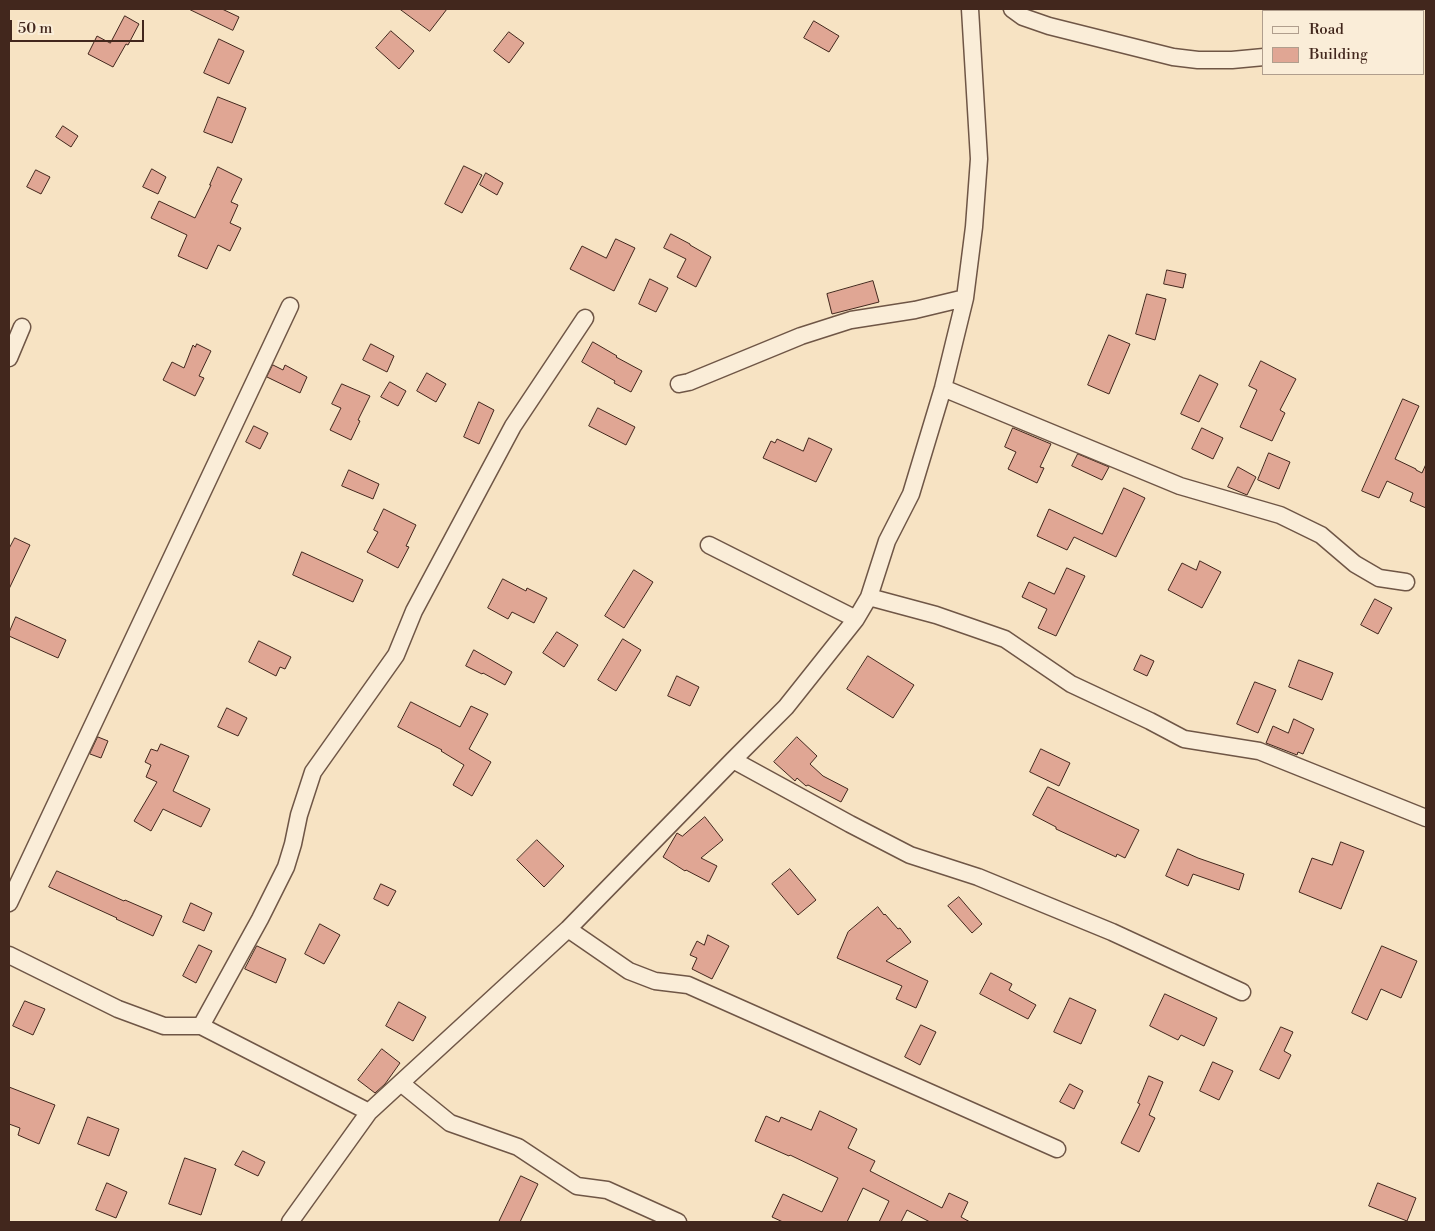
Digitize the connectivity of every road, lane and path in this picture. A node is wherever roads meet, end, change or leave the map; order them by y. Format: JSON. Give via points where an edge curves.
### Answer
{"nodes":[{"id":1,"x":970,"y":9,"type":"edge"},
{"id":2,"x":1012,"y":9,"type":"edge"},
{"id":3,"x":1262,"y":57,"type":"edge"},
{"id":4,"x":965,"y":298,"type":"junction"},
{"id":5,"x":290,"y":306,"type":"dead end"},
{"id":6,"x":586,"y":318,"type":"dead end"},
{"id":7,"x":22,"y":327,"type":"dead end"},
{"id":8,"x":9,"y":358,"type":"edge"},
{"id":9,"x":679,"y":384,"type":"dead end"},
{"id":10,"x":943,"y":388,"type":"junction"},
{"id":11,"x":709,"y":545,"type":"dead end"},
{"id":12,"x":1406,"y":582,"type":"dead end"},
{"id":13,"x":869,"y":598,"type":"junction"},
{"id":14,"x":856,"y":619,"type":"junction"},
{"id":15,"x":733,"y":760,"type":"junction"},
{"id":16,"x":1426,"y":818,"type":"edge"},
{"id":17,"x":9,"y":903,"type":"edge"},
{"id":18,"x":568,"y":929,"type":"junction"},
{"id":19,"x":9,"y":955,"type":"edge"},
{"id":20,"x":1242,"y":992,"type":"dead end"},
{"id":21,"x":201,"y":1026,"type":"junction"},
{"id":22,"x":402,"y":1084,"type":"junction"},
{"id":23,"x":370,"y":1112,"type":"junction"},
{"id":24,"x":1057,"y":1149,"type":"dead end"},
{"id":25,"x":290,"y":1222,"type":"edge"},
{"id":26,"x":678,"y":1222,"type":"edge"}],
"edges":[{"from":1,"to":4,"type":"street","via":[[979,159]]},
{"from":2,"to":3,"type":"street","via":[[1023,17],[1049,26],[1173,57],[1198,60]]},
{"from":4,"to":9,"type":"street","via":[[851,320]]},
{"from":4,"to":10,"type":"street"},
{"from":5,"to":17,"type":"street"},
{"from":6,"to":21,"type":"street","via":[[513,426],[414,611],[396,655],[313,772],[286,867]]},
{"from":7,"to":8,"type":"street"},
{"from":10,"to":12,"type":"street","via":[[1180,486],[1280,515],[1321,535],[1355,564],[1379,578]]},
{"from":10,"to":13,"type":"street","via":[[911,494],[888,541]]},
{"from":11,"to":14,"type":"street"},
{"from":13,"to":14,"type":"street"},
{"from":13,"to":16,"type":"street","via":[[936,615],[1005,639],[1071,684],[1184,738],[1259,751]]},
{"from":14,"to":15,"type":"street","via":[[786,707]]},
{"from":15,"to":18,"type":"street"},
{"from":15,"to":20,"type":"street","via":[[910,855],[978,876],[1112,932]]},
{"from":18,"to":22,"type":"street"},
{"from":18,"to":24,"type":"street","via":[[629,971],[655,980],[688,985]]},
{"from":19,"to":21,"type":"street","via":[[118,1009],[164,1026]]},
{"from":21,"to":23,"type":"street"},
{"from":22,"to":23,"type":"street"},
{"from":22,"to":26,"type":"street","via":[[450,1123],[518,1147],[577,1186],[606,1190]]},
{"from":23,"to":25,"type":"street"}]}
